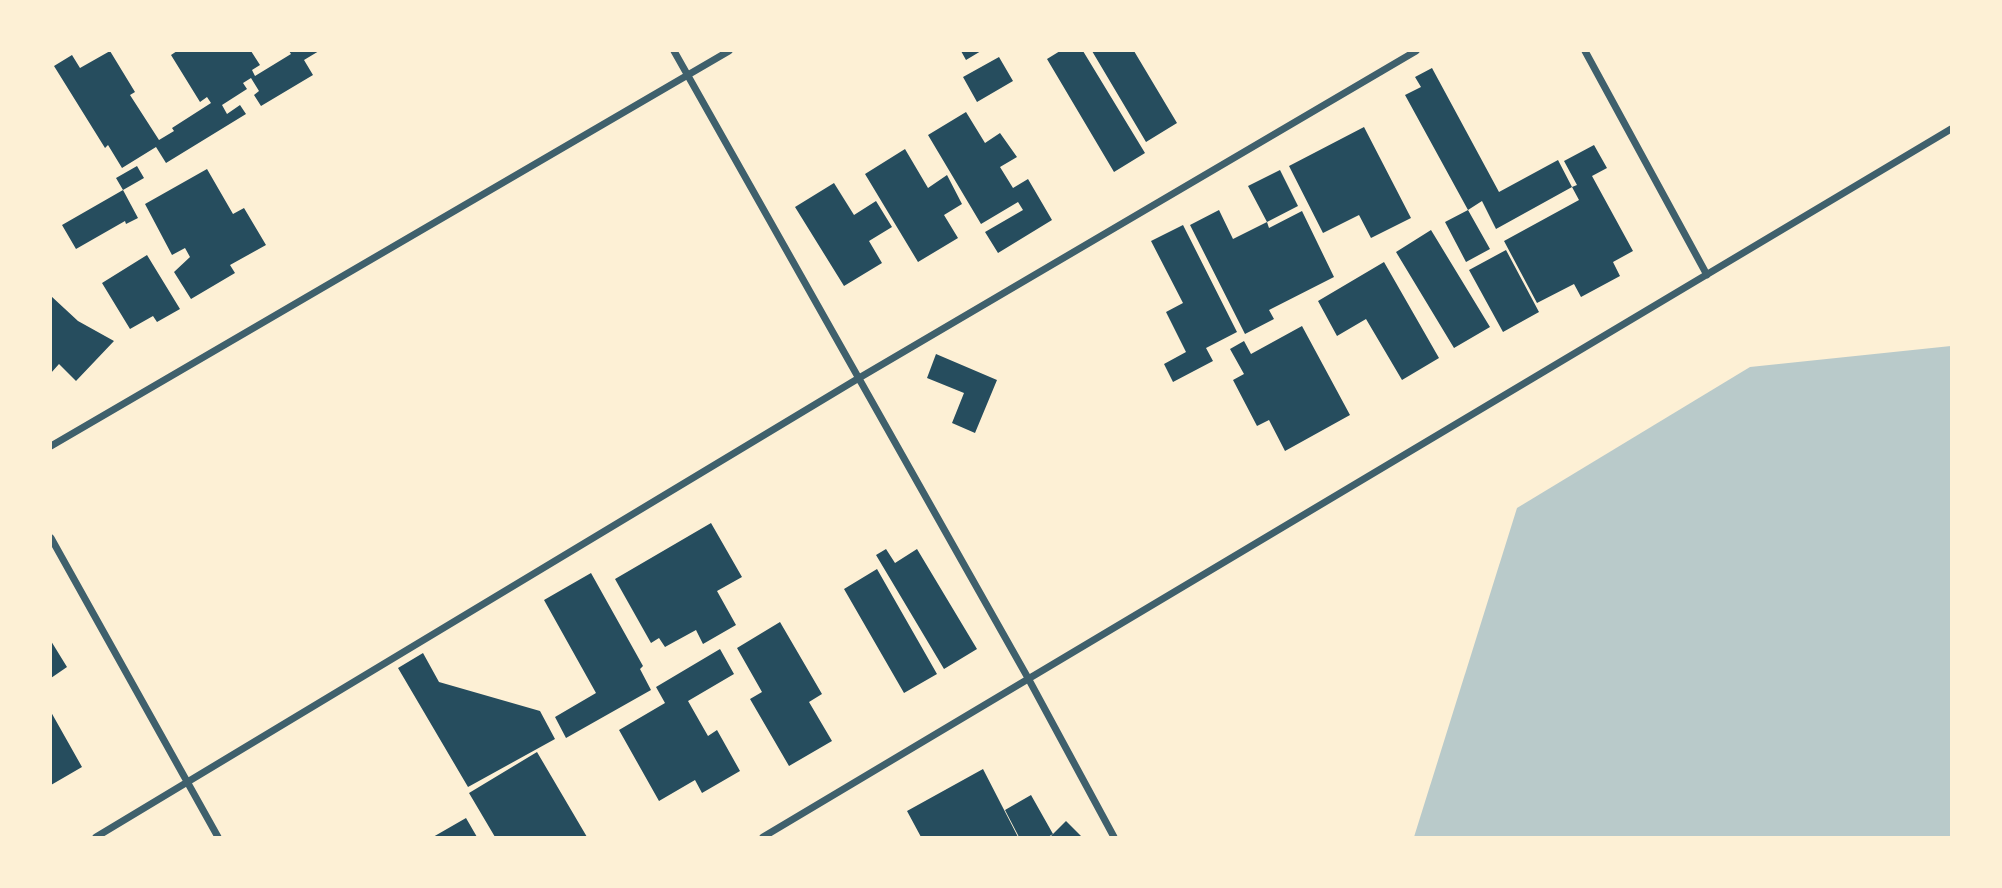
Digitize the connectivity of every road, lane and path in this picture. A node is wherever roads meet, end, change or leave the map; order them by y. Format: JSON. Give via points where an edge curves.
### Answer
{"nodes":[{"id":1,"x":674,"y":51,"type":"edge"},
{"id":2,"x":729,"y":51,"type":"edge"},
{"id":3,"x":1416,"y":51,"type":"edge"},
{"id":4,"x":1585,"y":51,"type":"edge"},
{"id":5,"x":688,"y":75,"type":"junction"},
{"id":6,"x":1951,"y":130,"type":"edge"},
{"id":7,"x":1707,"y":275,"type":"junction"},
{"id":8,"x":859,"y":379,"type":"junction"},
{"id":9,"x":51,"y":446,"type":"edge"},
{"id":10,"x":51,"y":538,"type":"edge"},
{"id":11,"x":1028,"y":678,"type":"junction"},
{"id":12,"x":187,"y":783,"type":"junction"},
{"id":13,"x":96,"y":837,"type":"edge"},
{"id":14,"x":218,"y":837,"type":"edge"},
{"id":15,"x":763,"y":837,"type":"edge"},
{"id":16,"x":1114,"y":837,"type":"edge"}],
"edges":[{"from":1,"to":5,"type":"street"},
{"from":2,"to":5,"type":"street"},
{"from":3,"to":8,"type":"street"},
{"from":4,"to":7,"type":"street"},
{"from":5,"to":8,"type":"street"},
{"from":5,"to":9,"type":"street"},
{"from":6,"to":7,"type":"street"},
{"from":7,"to":11,"type":"street"},
{"from":8,"to":11,"type":"street"},
{"from":8,"to":12,"type":"street"},
{"from":10,"to":12,"type":"street"},
{"from":11,"to":15,"type":"street"},
{"from":11,"to":16,"type":"street"},
{"from":12,"to":13,"type":"street"},
{"from":12,"to":14,"type":"street"}]}
